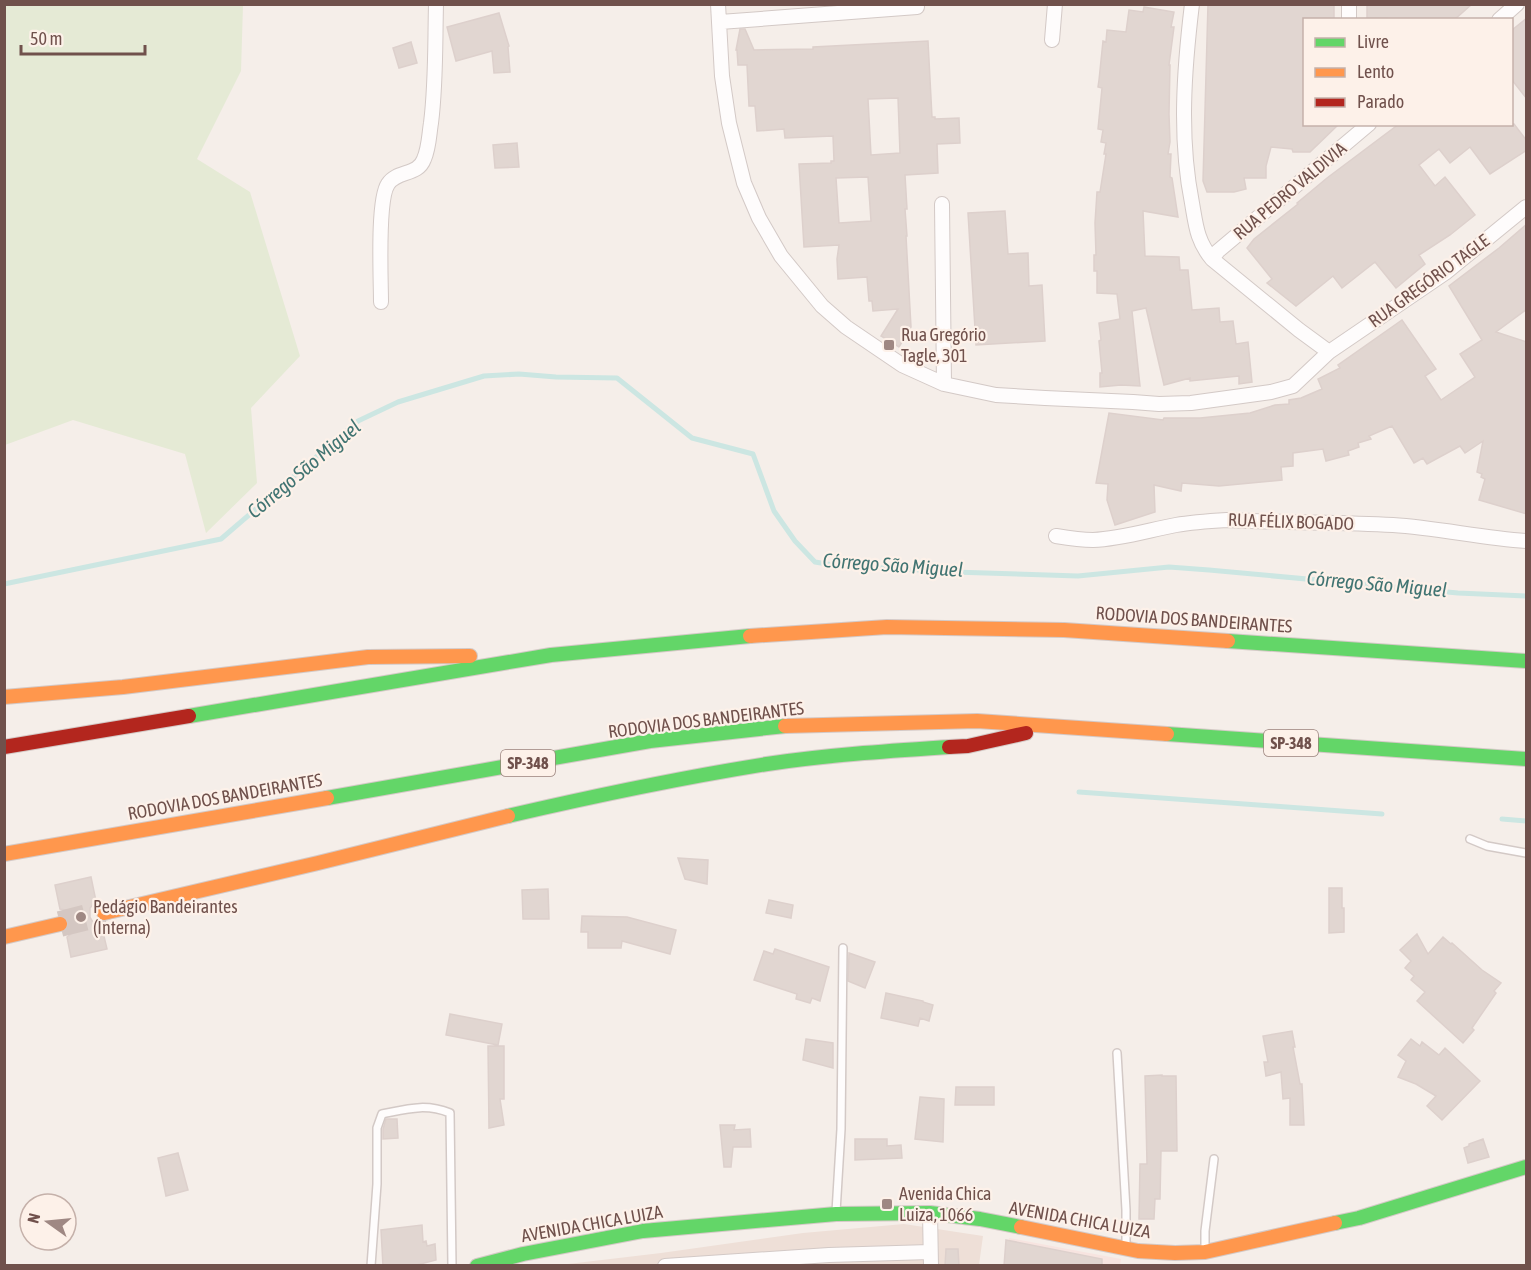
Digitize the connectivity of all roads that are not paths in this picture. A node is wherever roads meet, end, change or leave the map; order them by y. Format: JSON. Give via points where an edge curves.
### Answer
{"nodes":[{"id":1,"x":436,"y":4,"type":"edge"},
{"id":2,"x":718,"y":4,"type":"edge"},
{"id":3,"x":1055,"y":4,"type":"edge"},
{"id":4,"x":1192,"y":4,"type":"edge"},
{"id":5,"x":1517,"y":4,"type":"edge"},
{"id":6,"x":917,"y":7,"type":"dead end"},
{"id":7,"x":1500,"y":18,"type":"edge"},
{"id":8,"x":720,"y":22,"type":"junction"},
{"id":9,"x":1052,"y":40,"type":"dead end"},
{"id":10,"x":1364,"y":127,"type":"edge"},
{"id":11,"x":942,"y":204,"type":"dead end"},
{"id":12,"x":1527,"y":207,"type":"edge"},
{"id":13,"x":1212,"y":259,"type":"junction"},
{"id":14,"x":381,"y":302,"type":"dead end"},
{"id":15,"x":1329,"y":352,"type":"junction"},
{"id":16,"x":944,"y":384,"type":"junction"},
{"id":17,"x":1056,"y":536,"type":"dead end"},
{"id":18,"x":1527,"y":541,"type":"edge"},
{"id":19,"x":551,"y":655,"type":"junction"},
{"id":20,"x":1527,"y":661,"type":"edge"},
{"id":21,"x":4,"y":698,"type":"edge"},
{"id":22,"x":1055,"y":726,"type":"junction"},
{"id":23,"x":4,"y":747,"type":"edge"},
{"id":24,"x":1527,"y":759,"type":"edge"},
{"id":25,"x":1470,"y":839,"type":"dead end"},
{"id":26,"x":1527,"y":853,"type":"edge"},
{"id":27,"x":4,"y":854,"type":"edge"},
{"id":28,"x":104,"y":913,"type":"tunnel mouth"},
{"id":29,"x":60,"y":924,"type":"tunnel mouth"},
{"id":30,"x":4,"y":937,"type":"edge"},
{"id":31,"x":843,"y":948,"type":"dead end"},
{"id":32,"x":1117,"y":1053,"type":"dead end"},
{"id":33,"x":1214,"y":1159,"type":"dead end"},
{"id":34,"x":1527,"y":1167,"type":"edge"},
{"id":35,"x":836,"y":1214,"type":"junction"},
{"id":36,"x":930,"y":1214,"type":"junction"},
{"id":37,"x":1132,"y":1250,"type":"junction"},
{"id":38,"x":1205,"y":1252,"type":"junction"},
{"id":39,"x":930,"y":1259,"type":"edge"},
{"id":40,"x":829,"y":1260,"type":"edge"},
{"id":41,"x":371,"y":1266,"type":"edge"},
{"id":42,"x":452,"y":1266,"type":"edge"},
{"id":43,"x":477,"y":1266,"type":"edge"},
{"id":44,"x":665,"y":1266,"type":"edge"},
{"id":45,"x":1136,"y":1266,"type":"edge"}],
"edges":[{"from":1,"to":14,"type":"street","via":[[434,102],[428,146],[424,162],[388,184],[381,227]]},
{"from":2,"to":8,"type":"street","name":"RUA GREGÓRIO TAGLE"},
{"from":3,"to":9,"type":"street"},
{"from":4,"to":13,"type":"street","via":[[1184,91],[1185,142],[1197,230],[1203,249]]},
{"from":5,"to":7,"type":"street"},
{"from":6,"to":8,"type":"street"},
{"from":8,"to":16,"type":"street","name":"RUA GREGÓRIO TAGLE","via":[[729,123],[744,183],[782,257],[822,306],[846,327],[902,364]]},
{"from":10,"to":13,"type":"street","name":"RUA PEDRO VALDIVIA"},
{"from":11,"to":16,"type":"street"},
{"from":12,"to":15,"type":"street","name":"RUA GREGÓRIO TAGLE","via":[[1445,273]]},
{"from":13,"to":15,"type":"street"},
{"from":15,"to":16,"type":"street","name":"RUA GREGÓRIO TAGLE","via":[[1293,386],[1191,403],[996,395]]},
{"from":17,"to":18,"type":"street","name":"RUA FÉLIX BOGADO","via":[[1106,539],[1175,525],[1227,520],[1394,525]]},
{"from":19,"to":20,"type":"main road","name":"RODOVIA DOS BANDEIRANTES","via":[[887,627],[1064,630]]},
{"from":19,"to":21,"type":"main road","via":[[368,657]]},
{"from":19,"to":23,"type":"main road","name":"RODOVIA DOS BANDEIRANTES"},
{"from":22,"to":24,"type":"main road","name":"RODOVIA DOS BANDEIRANTES","number":"SP-348"},
{"from":22,"to":27,"type":"main road","name":"RODOVIA DOS BANDEIRANTES","number":"SP-348","via":[[977,721],[777,726],[650,741]]},
{"from":22,"to":28,"type":"main road","via":[[968,746],[769,764],[591,797]]},
{"from":25,"to":26,"type":"lane"},
{"from":29,"to":30,"type":"main road"},
{"from":31,"to":35,"type":"lane"},
{"from":32,"to":37,"type":"lane"},
{"from":33,"to":38,"type":"lane"},
{"from":34,"to":38,"type":"main road","name":"AVENIDA CHICA LUIZA","via":[[1359,1218]]},
{"from":35,"to":36,"type":"main road","name":"AVENIDA CHICA LUIZA"},
{"from":35,"to":43,"type":"main road","name":"AVENIDA CHICA LUIZA","via":[[643,1231]]},
{"from":36,"to":37,"type":"main road","name":"AVENIDA CHICA LUIZA","via":[[980,1219]]},
{"from":36,"to":39,"type":"street"},
{"from":37,"to":38,"type":"main road","name":"AVENIDA CHICA LUIZA"},
{"from":37,"to":45,"type":"street"},
{"from":39,"to":40,"type":"street"},
{"from":40,"to":44,"type":"street"},
{"from":41,"to":42,"type":"lane","via":[[377,1184],[376,1128],[382,1114],[422,1106],[450,1113]]}]}
